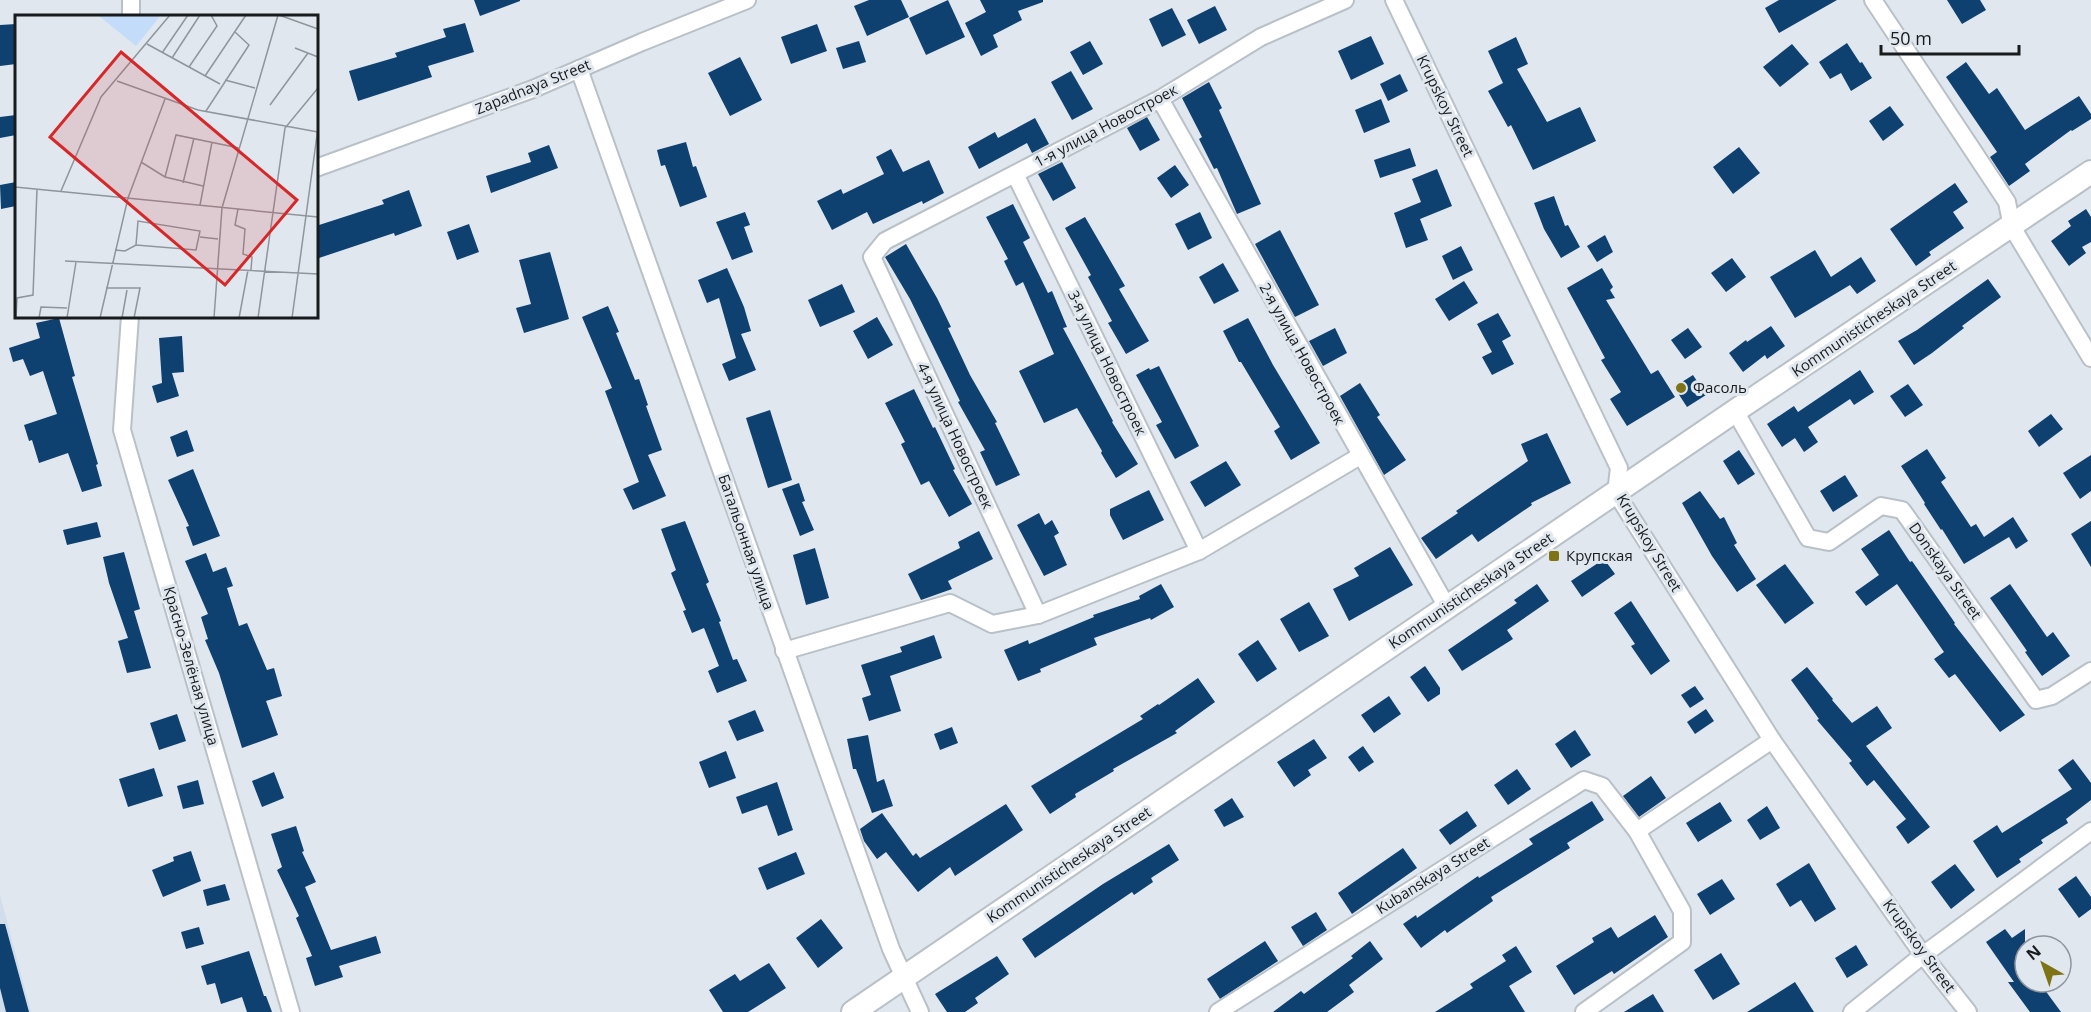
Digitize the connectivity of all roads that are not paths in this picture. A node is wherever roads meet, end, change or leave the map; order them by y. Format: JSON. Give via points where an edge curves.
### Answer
{"nodes":[{"id":1,"x":747,"y":0,"type":"edge"},
{"id":2,"x":1345,"y":0,"type":"edge"},
{"id":3,"x":1394,"y":0,"type":"edge"},
{"id":4,"x":1873,"y":0,"type":"edge"},
{"id":5,"x":579,"y":69,"type":"junction"},
{"id":6,"x":1160,"y":99,"type":"junction"},
{"id":7,"x":318,"y":167,"type":"edge"},
{"id":8,"x":2091,"y":172,"type":"edge"},
{"id":9,"x":1015,"y":174,"type":"junction"},
{"id":10,"x":2012,"y":227,"type":"junction"},
{"id":11,"x":872,"y":257,"type":"joint"},
{"id":12,"x":130,"y":318,"type":"edge"},
{"id":13,"x":2091,"y":358,"type":"edge"},
{"id":14,"x":1735,"y":411,"type":"junction"},
{"id":15,"x":1359,"y":456,"type":"junction"},
{"id":16,"x":1616,"y":493,"type":"junction"},
{"id":17,"x":1199,"y":551,"type":"junction"},
{"id":18,"x":1447,"y":607,"type":"junction"},
{"id":19,"x":1038,"y":615,"type":"junction"},
{"id":20,"x":784,"y":651,"type":"junction"},
{"id":21,"x":2091,"y":671,"type":"edge"},
{"id":22,"x":1772,"y":740,"type":"junction"},
{"id":23,"x":1636,"y":831,"type":"junction"},
{"id":24,"x":2091,"y":831,"type":"edge"},
{"id":25,"x":1923,"y":955,"type":"junction"},
{"id":26,"x":903,"y":978,"type":"junction"},
{"id":27,"x":291,"y":1012,"type":"edge"},
{"id":28,"x":853,"y":1012,"type":"edge"},
{"id":29,"x":920,"y":1012,"type":"edge"},
{"id":30,"x":1218,"y":1012,"type":"edge"},
{"id":31,"x":1584,"y":1012,"type":"edge"},
{"id":32,"x":1852,"y":1012,"type":"edge"},
{"id":33,"x":1968,"y":1012,"type":"edge"}],
"edges":[{"from":1,"to":5,"type":"street","name":"Zapadnaya Street"},
{"from":2,"to":6,"type":"street","name":"1-я улица Новостроек","via":[[1261,37]]},
{"from":3,"to":16,"type":"street","name":"Krupskoy Street","via":[[1619,468]]},
{"from":4,"to":10,"type":"street","via":[[2007,202]]},
{"from":5,"to":7,"type":"street","name":"Zapadnaya Street"},
{"from":5,"to":20,"type":"street","name":"Батальонная улица"},
{"from":6,"to":9,"type":"street","name":"1-я улица Новостроек"},
{"from":6,"to":15,"type":"street","name":"2-я улица Новостроек"},
{"from":8,"to":10,"type":"main road","name":"Kommunisticheskaya Street"},
{"from":9,"to":11,"type":"street","name":"1-я улица Новостроек","via":[[885,241]]},
{"from":9,"to":17,"type":"street","name":"3-я улица Новостроек"},
{"from":10,"to":13,"type":"street"},
{"from":10,"to":14,"type":"main road","name":"Kommunisticheskaya Street"},
{"from":11,"to":19,"type":"street","name":"4-я улица Новостроек"},
{"from":12,"to":27,"type":"street","name":"Красно-Зелёная улица","via":[[122,430]]},
{"from":14,"to":16,"type":"main road","name":"Kommunisticheskaya Street"},
{"from":14,"to":21,"type":"street","name":"Donskaya Street","via":[[1808,538],[1829,542],[1881,506],[1902,510],[2036,700],[2052,696]]},
{"from":15,"to":17,"type":"street"},
{"from":15,"to":18,"type":"street","name":"2-я улица Новостроек"},
{"from":16,"to":18,"type":"main road","name":"Kommunisticheskaya Street"},
{"from":16,"to":22,"type":"street","name":"Krupskoy Street"},
{"from":17,"to":19,"type":"street"},
{"from":18,"to":26,"type":"main road","name":"Kommunisticheskaya Street"},
{"from":19,"to":20,"type":"street","via":[[992,624],[950,603]]},
{"from":20,"to":26,"type":"street","name":"Батальонная улица"},
{"from":22,"to":23,"type":"street"},
{"from":22,"to":25,"type":"street","name":"Krupskoy Street"},
{"from":23,"to":30,"type":"street","name":"Kubanskaya Street","via":[[1602,786],[1584,780]]},
{"from":23,"to":31,"type":"street","name":"Kubanskaya Street","via":[[1682,911],[1682,942]]},
{"from":24,"to":25,"type":"street"},
{"from":25,"to":32,"type":"street"},
{"from":25,"to":33,"type":"street","name":"Krupskoy Street"},
{"from":26,"to":28,"type":"main road","name":"Kommunisticheskaya Street"},
{"from":26,"to":29,"type":"street","name":"Батальонная улица"}]}
